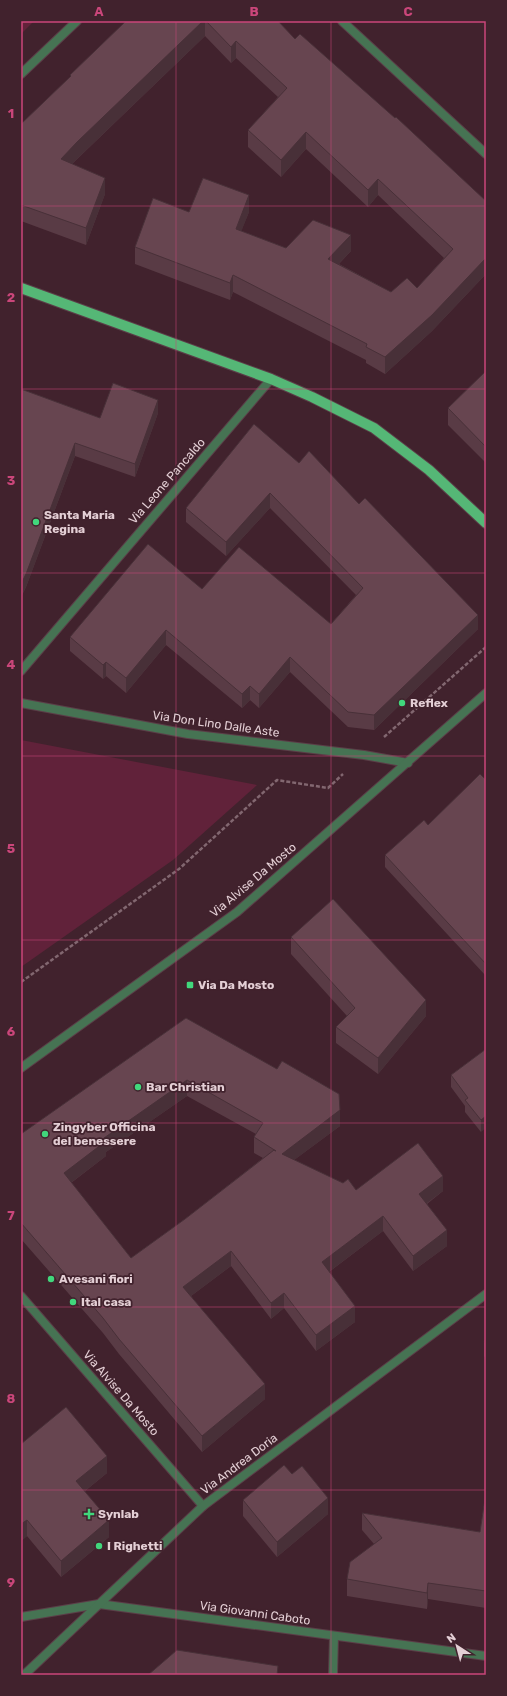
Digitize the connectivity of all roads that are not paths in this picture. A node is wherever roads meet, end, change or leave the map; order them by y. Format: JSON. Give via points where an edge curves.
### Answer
{"nodes":[{"id":1,"x":77,"y":21,"type":"edge"},
{"id":2,"x":342,"y":21,"type":"edge"},
{"id":3,"x":21,"y":74,"type":"edge"},
{"id":4,"x":486,"y":154,"type":"edge"},
{"id":5,"x":21,"y":288,"type":"edge"},
{"id":6,"x":271,"y":379,"type":"junction"},
{"id":7,"x":486,"y":523,"type":"edge"},
{"id":8,"x":21,"y":672,"type":"edge"},
{"id":9,"x":486,"y":694,"type":"edge"},
{"id":10,"x":21,"y":703,"type":"edge"},
{"id":11,"x":408,"y":763,"type":"junction"},
{"id":12,"x":21,"y":1068,"type":"edge"},
{"id":13,"x":486,"y":1294,"type":"edge"},
{"id":14,"x":21,"y":1296,"type":"edge"},
{"id":15,"x":203,"y":1506,"type":"junction"},
{"id":16,"x":99,"y":1604,"type":"junction"},
{"id":17,"x":21,"y":1617,"type":"edge"},
{"id":18,"x":334,"y":1636,"type":"junction"},
{"id":19,"x":486,"y":1656,"type":"edge"},
{"id":20,"x":24,"y":1675,"type":"edge"},
{"id":21,"x":333,"y":1675,"type":"edge"}],
"edges":[{"from":1,"to":3,"type":"street"},
{"from":2,"to":4,"type":"street"},
{"from":5,"to":6,"type":"main road"},
{"from":6,"to":7,"type":"main road","via":[[312,396],[374,428],[429,470]]},
{"from":6,"to":8,"type":"street","name":"Via Leone Pancaldo"},
{"from":9,"to":11,"type":"street","name":"Via Alvise Da Mosto"},
{"from":10,"to":11,"type":"street","name":"Via Don Lino Dalle Aste","via":[[188,734]]},
{"from":11,"to":12,"type":"street","name":"Via Alvise Da Mosto","via":[[237,912]]},
{"from":13,"to":15,"type":"street","name":"Via Andrea Doria"},
{"from":14,"to":15,"type":"street","name":"Via Alvise Da Mosto"},
{"from":15,"to":16,"type":"street","name":"Via Andrea Doria"},
{"from":16,"to":17,"type":"street","name":"Via Giovanni Caboto"},
{"from":16,"to":18,"type":"street","name":"Via Giovanni Caboto"},
{"from":16,"to":20,"type":"street","name":"Via Andrea Doria"},
{"from":18,"to":19,"type":"street","name":"Via Giovanni Caboto"},
{"from":18,"to":21,"type":"street"}]}
